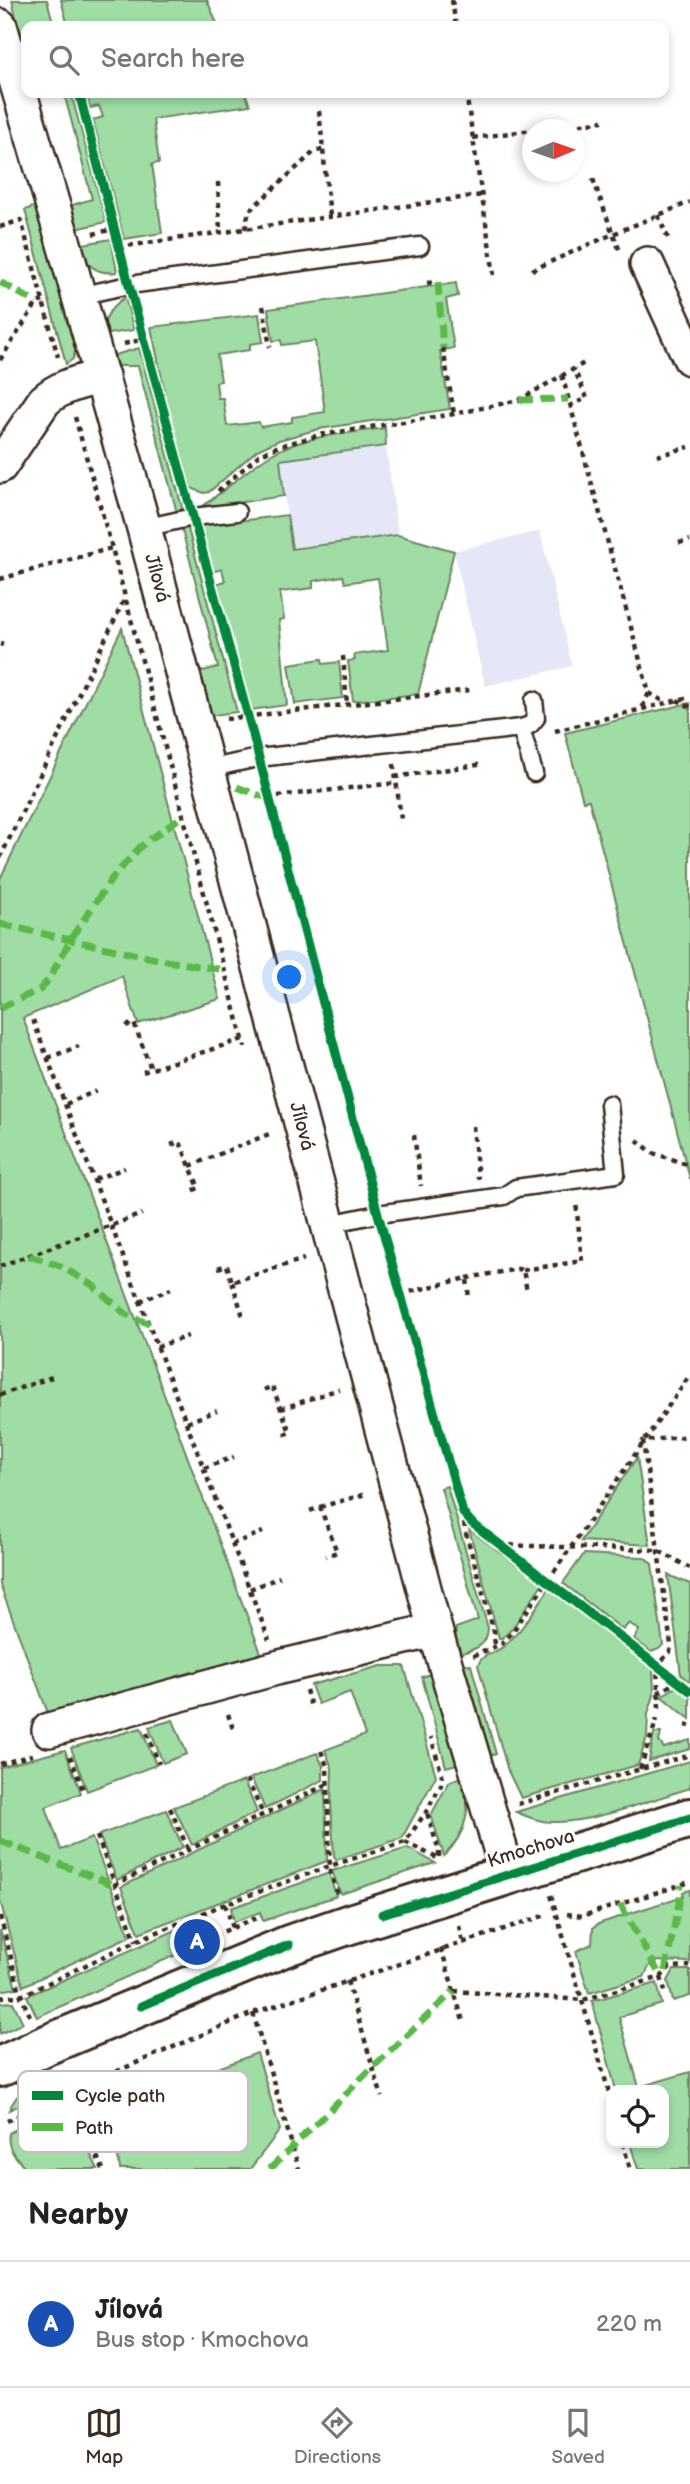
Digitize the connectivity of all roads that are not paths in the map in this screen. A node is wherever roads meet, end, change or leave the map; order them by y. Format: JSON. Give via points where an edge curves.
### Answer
{"nodes":[{"id":1,"x":0,"y":26,"type":"edge"},
{"id":2,"x":21,"y":98,"type":"edge"},
{"id":3,"x":21,"y":98,"type":"edge"},
{"id":4,"x":421,"y":246,"type":"dead end"},
{"id":5,"x":635,"y":261,"type":"road end"},
{"id":6,"x":79,"y":296,"type":"junction"},
{"id":7,"x":690,"y":358,"type":"edge"},
{"id":8,"x":102,"y":376,"type":"junction"},
{"id":9,"x":0,"y":467,"type":"edge"},
{"id":10,"x":237,"y":512,"type":"dead end"},
{"id":11,"x":144,"y":528,"type":"junction"},
{"id":12,"x":534,"y":700,"type":"dead end"},
{"id":13,"x":522,"y":728,"type":"junction"},
{"id":14,"x":207,"y":769,"type":"junction"},
{"id":15,"x":534,"y":773,"type":"dead end"},
{"id":16,"x":609,"y":1104,"type":"dead end"},
{"id":17,"x":332,"y":1236,"type":"junction"},
{"id":18,"x":435,"y":1630,"type":"junction"},
{"id":19,"x":58,"y":1738,"type":"road end"},
{"id":20,"x":690,"y":1818,"type":"edge"},
{"id":21,"x":508,"y":1875,"type":"junction"},
{"id":22,"x":0,"y":2067,"type":"edge"}],
"edges":[{"from":1,"to":2,"type":"street","name":"Jílová"},
{"from":3,"to":6,"type":"street","name":"Jílová"},
{"from":4,"to":6,"type":"lane","via":[[129,285]]},
{"from":5,"to":7,"type":"street"},
{"from":6,"to":8,"type":"street","name":"Jílová"},
{"from":8,"to":9,"type":"street","via":[[50,394]]},
{"from":8,"to":11,"type":"street","name":"Jílová"},
{"from":10,"to":11,"type":"lane","via":[[190,510]]},
{"from":11,"to":14,"type":"street","name":"Jílová"},
{"from":12,"to":13,"type":"lane","via":[[536,718]]},
{"from":13,"to":14,"type":"lane","via":[[258,758]]},
{"from":13,"to":15,"type":"lane"},
{"from":14,"to":17,"type":"street","name":"Jílová"},
{"from":16,"to":17,"type":"lane","via":[[616,1174],[378,1214]]},
{"from":17,"to":18,"type":"street","name":"Jílová"},
{"from":18,"to":19,"type":"street","via":[[280,1667]]},
{"from":18,"to":21,"type":"street","name":"Jílová"},
{"from":20,"to":21,"type":"street","name":"Kmochova"},
{"from":21,"to":22,"type":"street","name":"Kmochova","via":[[289,1945]]}]}
